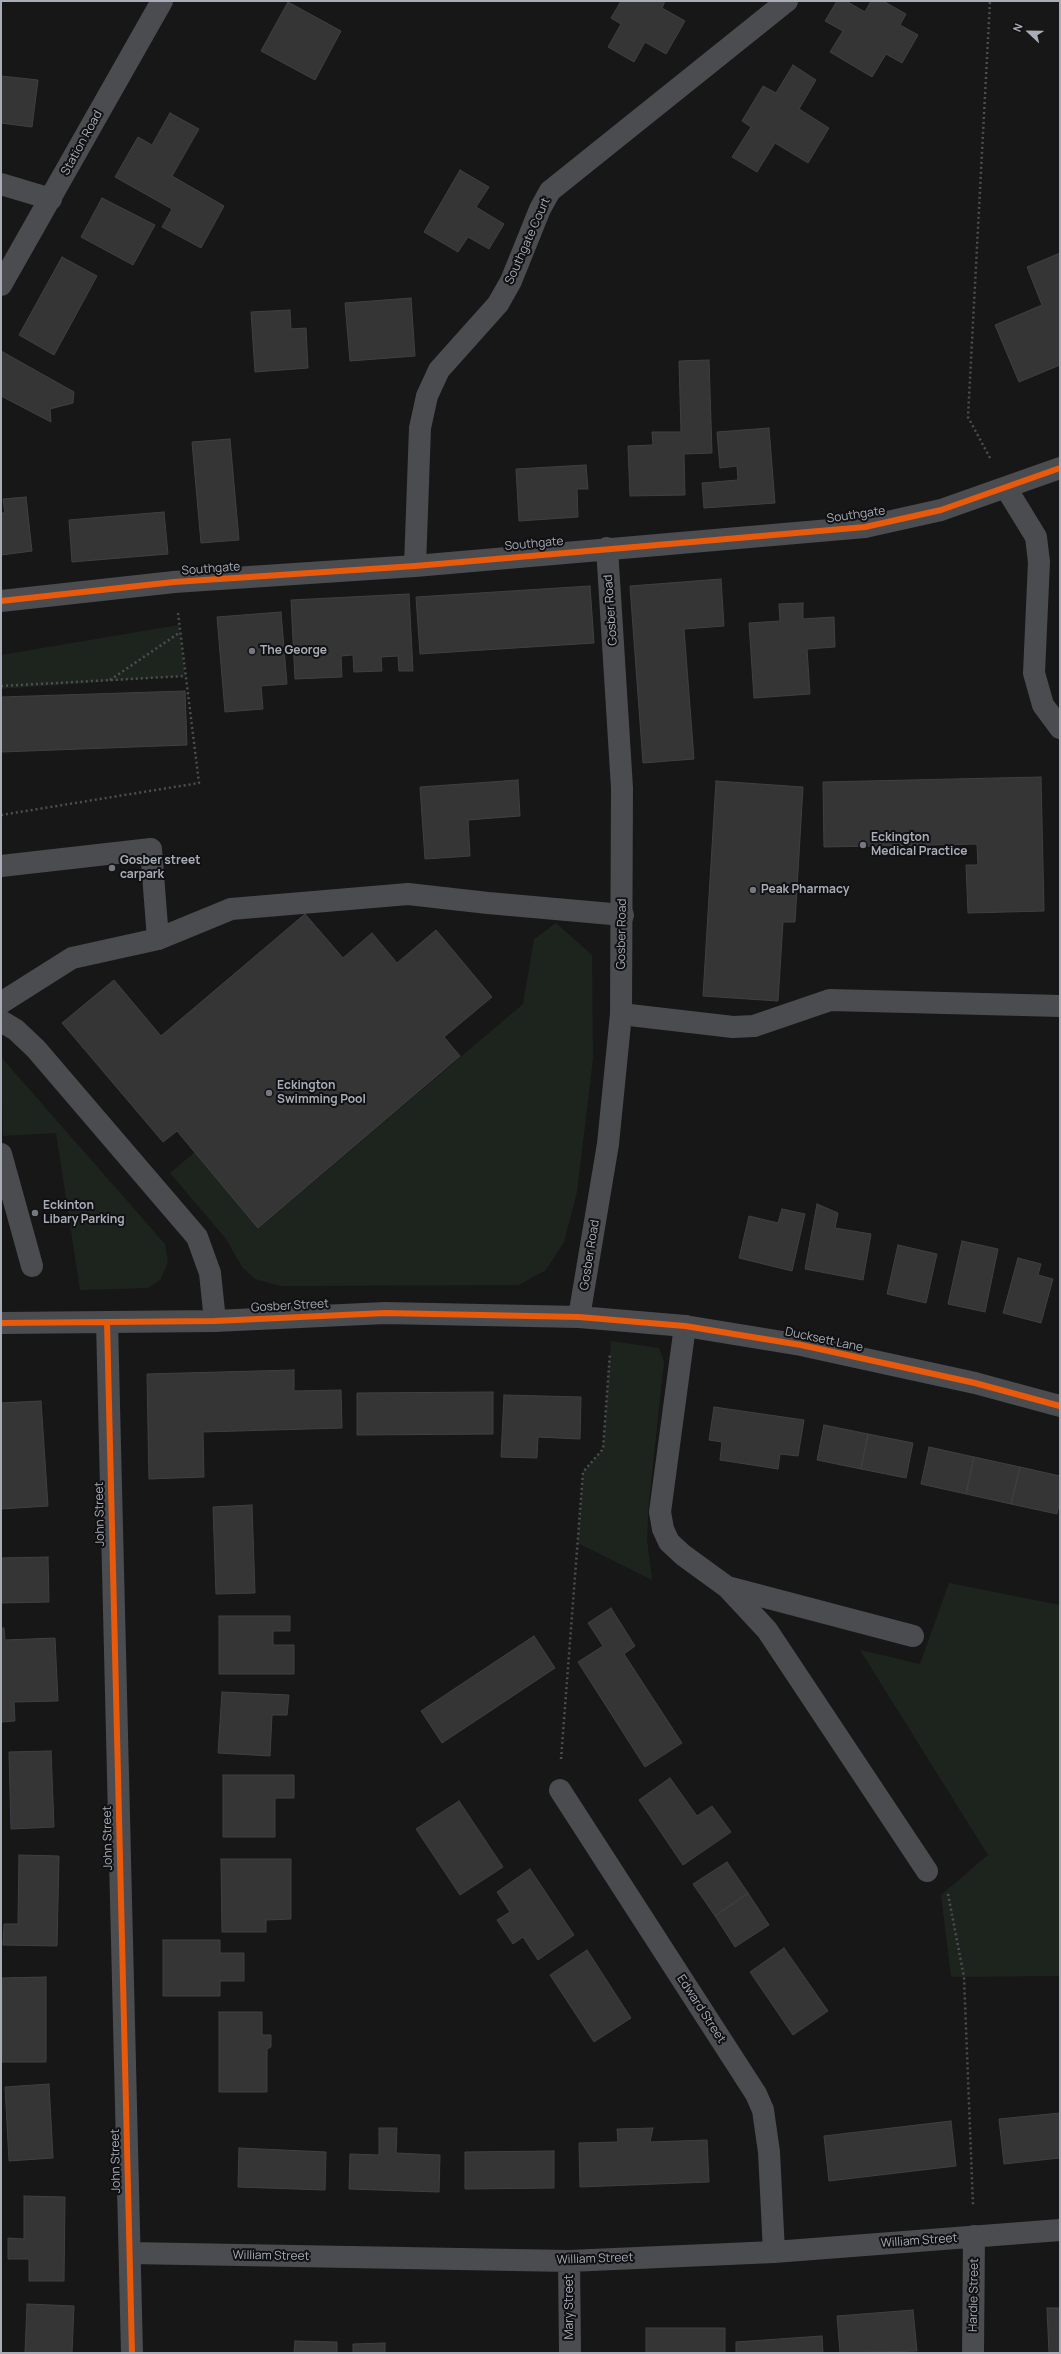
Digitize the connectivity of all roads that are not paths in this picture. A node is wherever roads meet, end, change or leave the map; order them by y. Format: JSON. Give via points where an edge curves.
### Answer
{"nodes":[{"id":1,"x":162,"y":1,"type":"edge"},
{"id":2,"x":787,"y":1,"type":"edge"},
{"id":3,"x":1,"y":184,"type":"edge"},
{"id":4,"x":51,"y":199,"type":"junction"},
{"id":5,"x":1,"y":286,"type":"edge"},
{"id":6,"x":1060,"y":468,"type":"edge"},
{"id":7,"x":1006,"y":488,"type":"junction"},
{"id":8,"x":608,"y":548,"type":"junction"},
{"id":9,"x":415,"y":566,"type":"junction"},
{"id":10,"x":1,"y":601,"type":"edge"},
{"id":11,"x":1060,"y":728,"type":"edge"},
{"id":12,"x":1,"y":866,"type":"edge"},
{"id":13,"x":623,"y":915,"type":"junction"},
{"id":14,"x":158,"y":939,"type":"junction"},
{"id":15,"x":1,"y":1003,"type":"edge"},
{"id":16,"x":1060,"y":1006,"type":"edge"},
{"id":17,"x":621,"y":1014,"type":"junction"},
{"id":18,"x":1,"y":1021,"type":"edge"},
{"id":19,"x":1,"y":1154,"type":"edge"},
{"id":20,"x":32,"y":1266,"type":"dead end"},
{"id":21,"x":579,"y":1317,"type":"junction"},
{"id":22,"x":215,"y":1321,"type":"junction"},
{"id":23,"x":107,"y":1322,"type":"junction"},
{"id":24,"x":1,"y":1323,"type":"edge"},
{"id":25,"x":684,"y":1326,"type":"junction"},
{"id":26,"x":1060,"y":1406,"type":"edge"},
{"id":27,"x":727,"y":1587,"type":"junction"},
{"id":28,"x":913,"y":1636,"type":"dead end"},
{"id":29,"x":560,"y":1790,"type":"road end"},
{"id":30,"x":927,"y":1871,"type":"road end"},
{"id":31,"x":1060,"y":2230,"type":"edge"},
{"id":32,"x":974,"y":2236,"type":"junction"},
{"id":33,"x":774,"y":2252,"type":"junction"},
{"id":34,"x":130,"y":2253,"type":"junction"},
{"id":35,"x":569,"y":2261,"type":"junction"},
{"id":36,"x":132,"y":2353,"type":"edge"},
{"id":37,"x":570,"y":2353,"type":"edge"},
{"id":38,"x":973,"y":2353,"type":"edge"}],
"edges":[{"from":1,"to":4,"type":"street","name":"Station Road"},
{"from":2,"to":9,"type":"street","name":"Southgate Court","via":[[550,191],[540,209],[511,281],[498,304],[439,370],[427,396],[420,428]]},
{"from":3,"to":4,"type":"street"},
{"from":4,"to":5,"type":"street","name":"Station Road"},
{"from":6,"to":7,"type":"street","name":"Southgate"},
{"from":7,"to":8,"type":"street","name":"Southgate","via":[[941,510],[864,527]]},
{"from":7,"to":11,"type":"street","via":[[1036,537],[1039,562],[1034,673],[1043,705]]},
{"from":8,"to":9,"type":"street","name":"Southgate"},
{"from":8,"to":13,"type":"street","name":"Gosber Road","via":[[622,788]]},
{"from":9,"to":10,"type":"street","name":"Southgate","via":[[174,582]]},
{"from":12,"to":14,"type":"street","via":[[151,849]]},
{"from":13,"to":14,"type":"street","via":[[408,894],[231,910]]},
{"from":13,"to":17,"type":"street","name":"Gosber Road"},
{"from":14,"to":15,"type":"street","via":[[72,958]]},
{"from":16,"to":17,"type":"street","via":[[830,1000],[754,1026]]},
{"from":17,"to":21,"type":"street","name":"Gosber Road","via":[[608,1144]]},
{"from":18,"to":22,"type":"street","via":[[16,1030],[36,1049],[197,1237],[210,1273]]},
{"from":19,"to":20,"type":"street"},
{"from":21,"to":22,"type":"street","name":"Gosber Street","via":[[385,1313]]},
{"from":21,"to":25,"type":"street","name":"Ducksett Lane"},
{"from":22,"to":23,"type":"street","name":"Gosber Street"},
{"from":23,"to":24,"type":"street","name":"Gosber Street"},
{"from":23,"to":34,"type":"street","name":"John Street"},
{"from":25,"to":26,"type":"street","name":"Ducksett Lane","via":[[809,1347],[975,1383]]},
{"from":25,"to":27,"type":"street","via":[[660,1512],[663,1529],[669,1542]]},
{"from":27,"to":28,"type":"street"},
{"from":27,"to":30,"type":"street","via":[[767,1630]]},
{"from":29,"to":33,"type":"street","name":"Edward Street","via":[[752,2088],[763,2110],[769,2152]]},
{"from":31,"to":32,"type":"street","name":"William Street"},
{"from":32,"to":33,"type":"street","name":"William Street"},
{"from":32,"to":38,"type":"street","name":"Hardie Street"},
{"from":33,"to":35,"type":"street","name":"William Street"},
{"from":34,"to":35,"type":"street","name":"William Street"},
{"from":34,"to":36,"type":"street","name":"John Street"},
{"from":35,"to":37,"type":"street","name":"Mary Street"}]}
